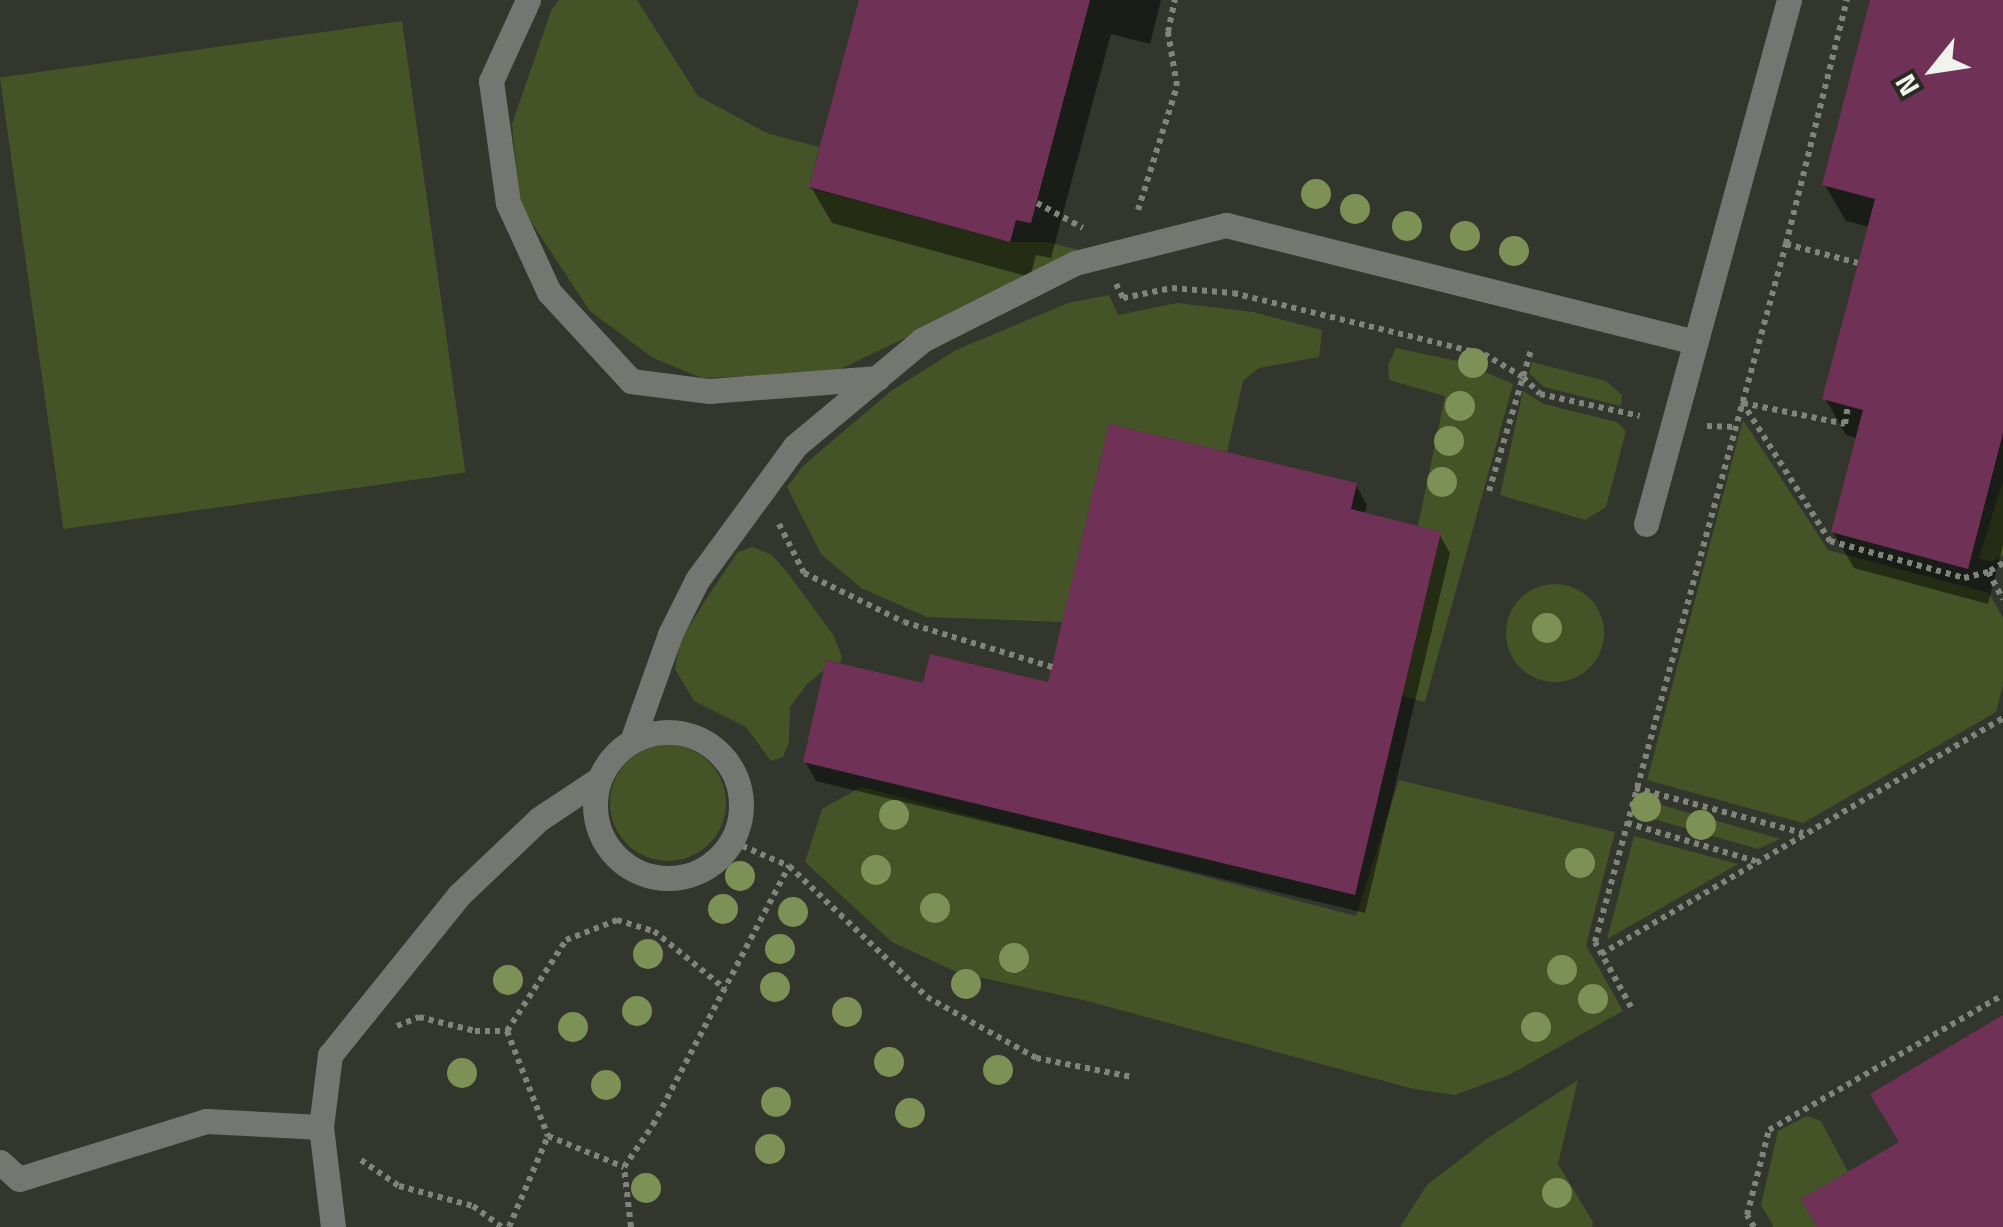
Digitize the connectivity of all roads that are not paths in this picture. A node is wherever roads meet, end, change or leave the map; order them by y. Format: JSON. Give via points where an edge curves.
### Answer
{"nodes":[{"id":1,"x":528,"y":0,"type":"edge"},
{"id":2,"x":1789,"y":0,"type":"edge"},
{"id":3,"x":1696,"y":342,"type":"junction"},
{"id":4,"x":878,"y":378,"type":"junction"},
{"id":5,"x":1646,"y":524,"type":"dead end"},
{"id":6,"x":632,"y":741,"type":"junction"},
{"id":7,"x":600,"y":778,"type":"junction"},
{"id":8,"x":321,"y":1127,"type":"junction"},
{"id":9,"x":0,"y":1162,"type":"edge"},
{"id":10,"x":333,"y":1227,"type":"edge"}],
"edges":[{"from":1,"to":4,"type":"lane","via":[[490,80],[508,202],[550,292],[630,381],[708,391]]},
{"from":2,"to":3,"type":"lane"},
{"from":3,"to":4,"type":"lane","via":[[1226,226],[1075,263],[922,340]]},
{"from":3,"to":5,"type":"lane"},
{"from":4,"to":6,"type":"lane","via":[[796,446],[697,580]]},
{"from":6,"to":7,"type":"lane"},
{"from":6,"to":7,"type":"lane","via":[[680,732],[722,754],[742,796],[733,842],[698,872],[675,879],[628,867],[598,828]]},
{"from":7,"to":8,"type":"lane","via":[[539,820],[458,894],[330,1055]]},
{"from":8,"to":9,"type":"lane","via":[[206,1121],[19,1180]]},
{"from":8,"to":10,"type":"lane"}]}
